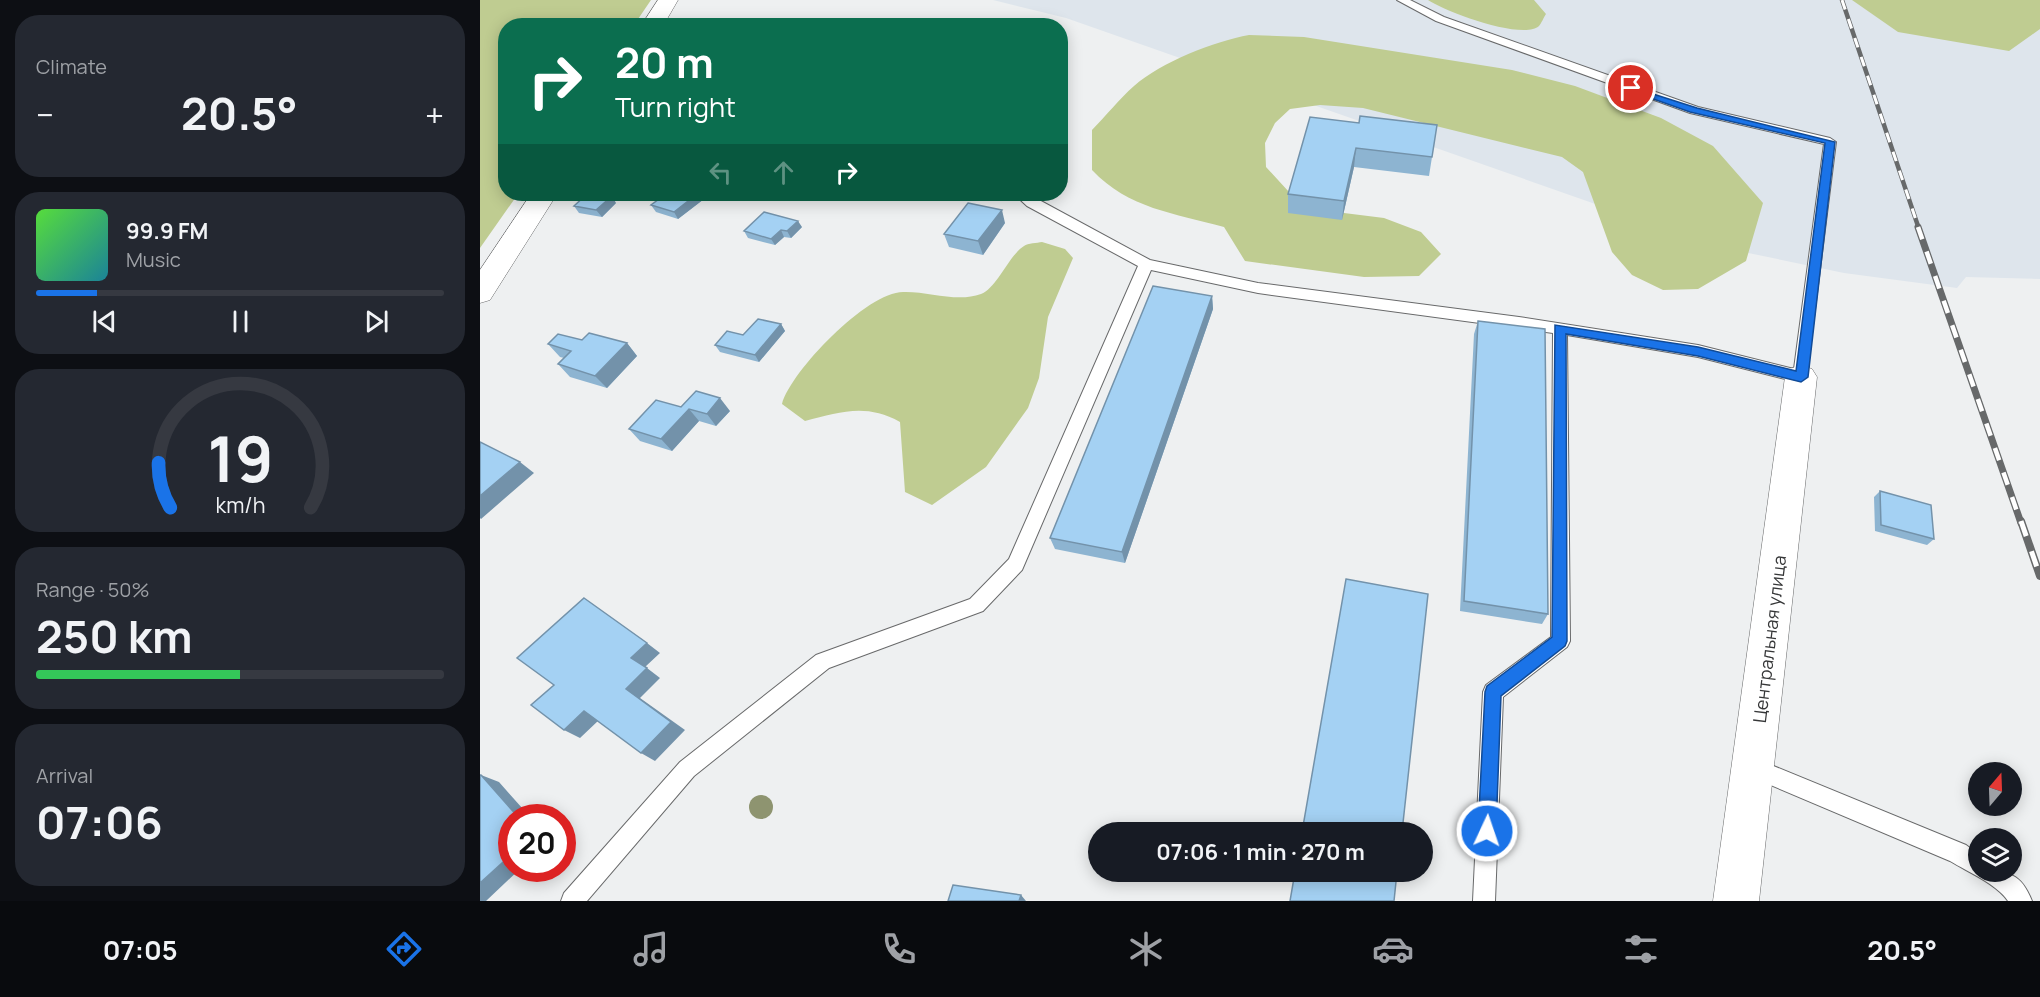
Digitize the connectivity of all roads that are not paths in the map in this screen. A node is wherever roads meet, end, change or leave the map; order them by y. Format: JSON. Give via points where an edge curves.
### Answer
{"nodes":[{"id":1,"x":668,"y":0,"type":"edge"},
{"id":2,"x":1402,"y":0,"type":"edge"},
{"id":3,"x":657,"y":18,"type":"edge"},
{"id":4,"x":539,"y":201,"type":"edge"},
{"id":5,"x":1029,"y":201,"type":"edge"},
{"id":6,"x":1146,"y":264,"type":"junction"},
{"id":7,"x":480,"y":293,"type":"edge"},
{"id":8,"x":1560,"y":328,"type":"junction"},
{"id":9,"x":1801,"y":377,"type":"junction"},
{"id":10,"x":1753,"y":768,"type":"junction"},
{"id":11,"x":1968,"y":860,"type":"edge"},
{"id":12,"x":2004,"y":882,"type":"edge"},
{"id":13,"x":572,"y":901,"type":"edge"},
{"id":14,"x":1484,"y":901,"type":"edge"},
{"id":15,"x":1736,"y":901,"type":"edge"},
{"id":16,"x":2021,"y":901,"type":"edge"}],
"edges":[{"from":1,"to":3,"type":"street"},
{"from":2,"to":9,"type":"lane","via":[[1440,19],[1694,110],[1830,142]]},
{"from":4,"to":7,"type":"street"},
{"from":5,"to":6,"type":"lane"},
{"from":6,"to":8,"type":"lane","via":[[1258,288]]},
{"from":6,"to":13,"type":"lane","via":[[1016,564],[976,605],[823,661],[687,770]]},
{"from":8,"to":9,"type":"lane","via":[[1698,351]]},
{"from":8,"to":14,"type":"lane","via":[[1560,641],[1493,692]]},
{"from":9,"to":10,"type":"street","name":"Центральная улица"},
{"from":10,"to":11,"type":"lane"},
{"from":10,"to":15,"type":"street","name":"Центральная улица"},
{"from":12,"to":16,"type":"lane"}]}
